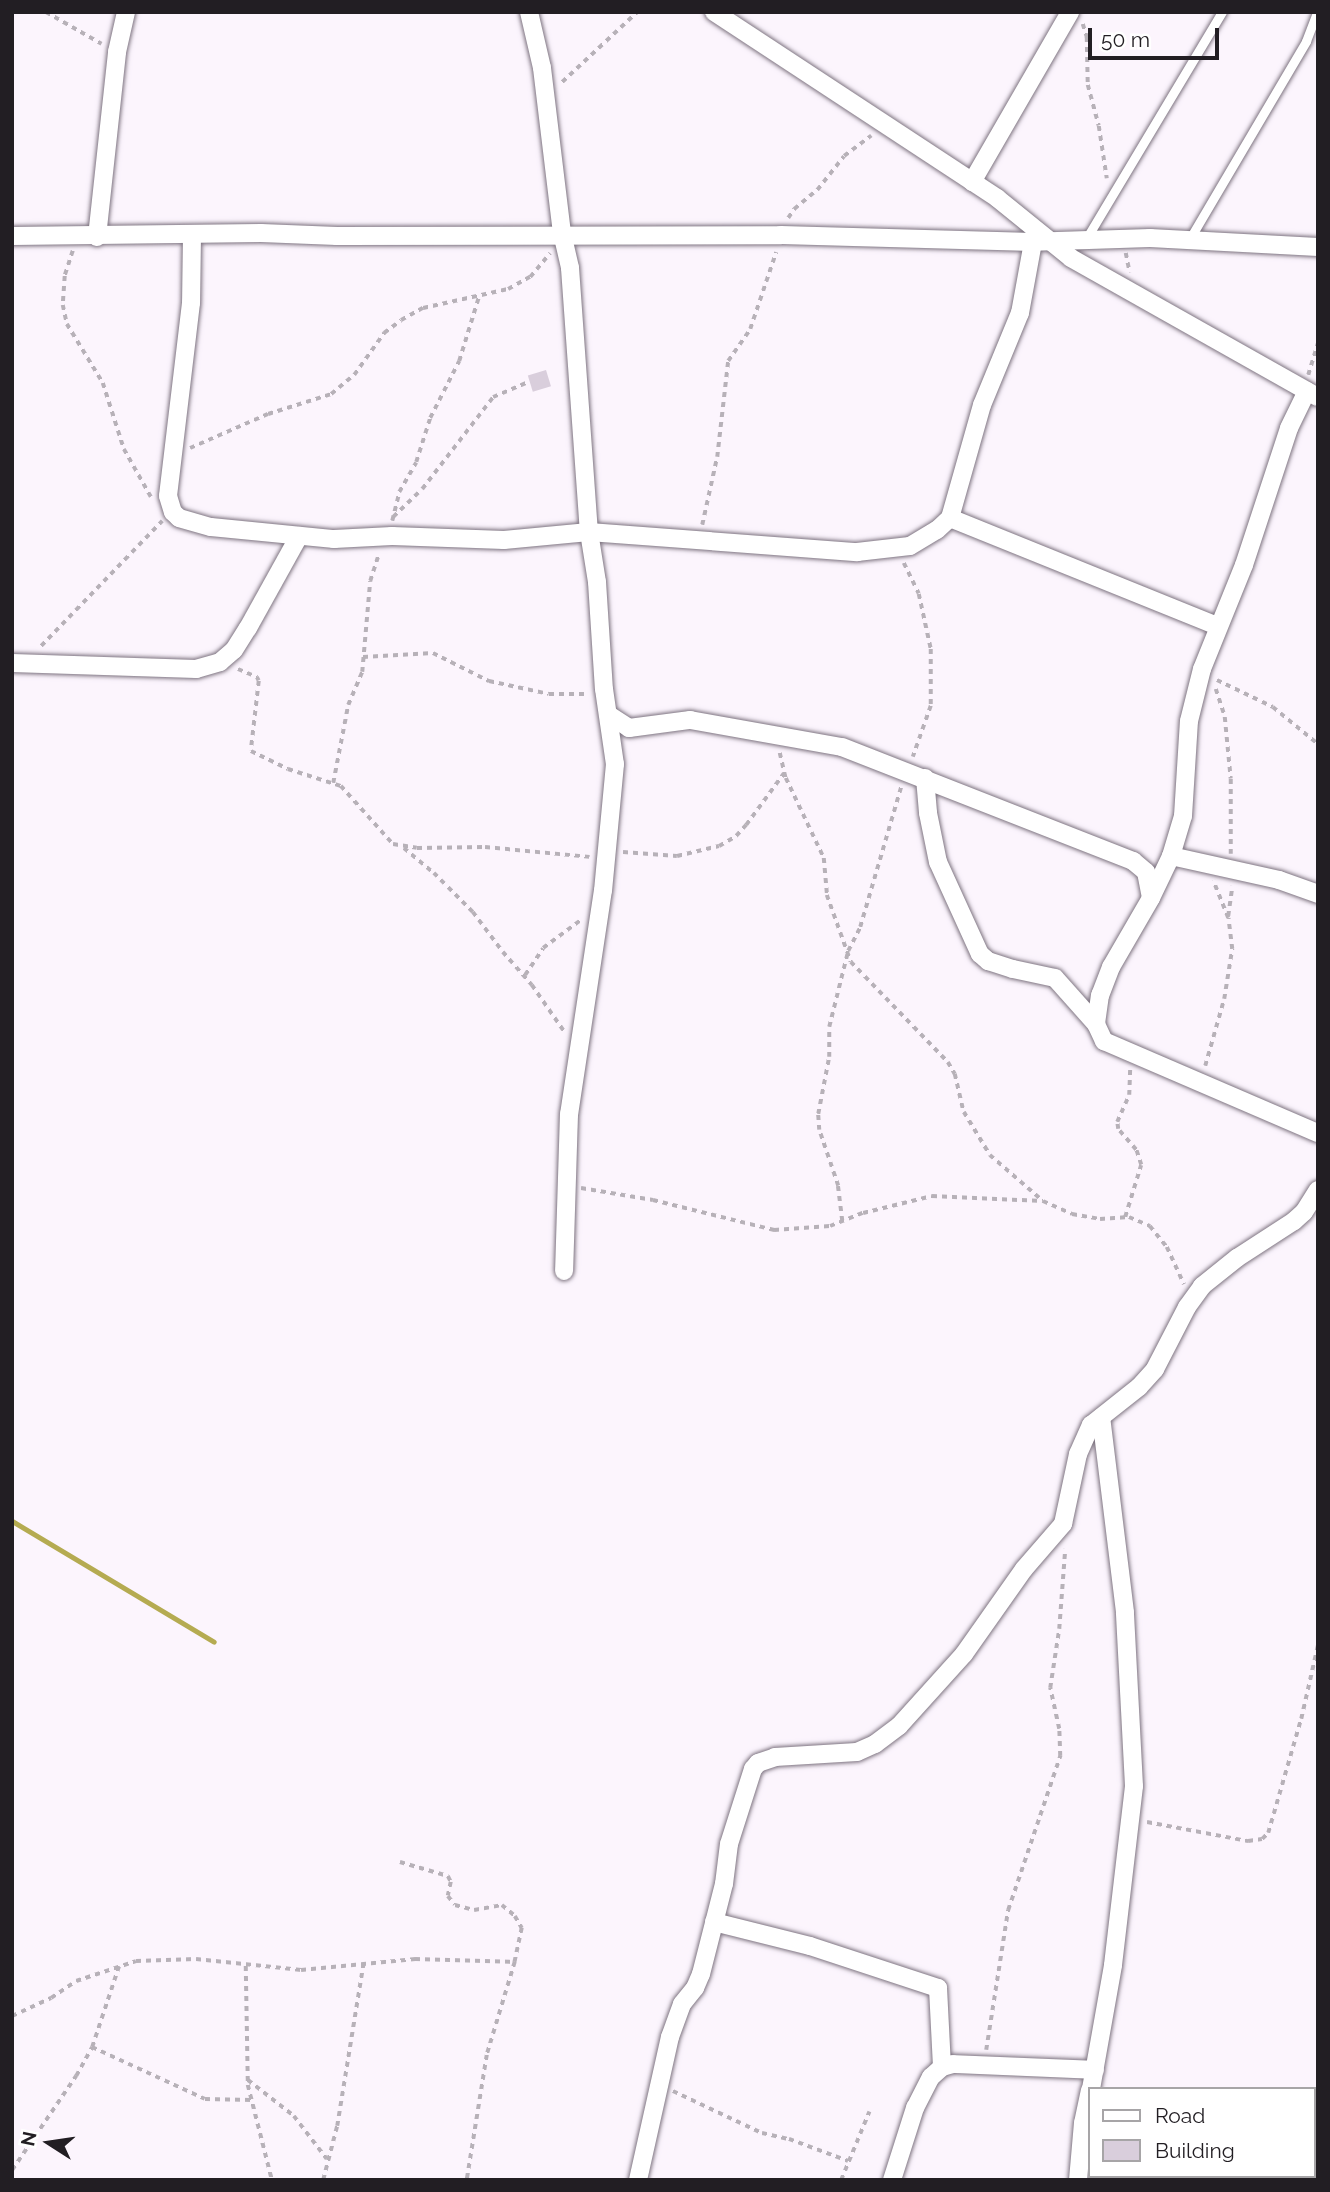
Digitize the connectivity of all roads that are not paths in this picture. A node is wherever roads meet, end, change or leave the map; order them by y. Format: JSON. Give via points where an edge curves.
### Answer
{"nodes":[{"id":1,"x":126,"y":12,"type":"edge"},
{"id":2,"x":529,"y":12,"type":"edge"},
{"id":3,"x":714,"y":12,"type":"edge"},
{"id":4,"x":1222,"y":12,"type":"edge"},
{"id":5,"x":1317,"y":12,"type":"edge"},
{"id":6,"x":1076,"y":17,"type":"edge"},
{"id":7,"x":972,"y":182,"type":"junction"},
{"id":8,"x":562,"y":233,"type":"junction"},
{"id":9,"x":12,"y":236,"type":"edge"},
{"id":10,"x":192,"y":236,"type":"junction"},
{"id":11,"x":89,"y":237,"type":"junction"},
{"id":12,"x":1087,"y":239,"type":"junction"},
{"id":13,"x":1189,"y":240,"type":"junction"},
{"id":14,"x":1040,"y":242,"type":"junction"},
{"id":15,"x":1318,"y":247,"type":"edge"},
{"id":16,"x":1312,"y":394,"type":"edge"},
{"id":17,"x":950,"y":518,"type":"junction"},
{"id":18,"x":589,"y":532,"type":"junction"},
{"id":19,"x":299,"y":536,"type":"junction"},
{"id":20,"x":1217,"y":626,"type":"junction"},
{"id":21,"x":16,"y":663,"type":"edge"},
{"id":22,"x":609,"y":715,"type":"junction"},
{"id":23,"x":925,"y":778,"type":"junction"},
{"id":24,"x":1171,"y":856,"type":"junction"},
{"id":25,"x":1318,"y":894,"type":"edge"},
{"id":26,"x":1152,"y":898,"type":"junction"},
{"id":27,"x":1097,"y":1024,"type":"junction"},
{"id":28,"x":1318,"y":1133,"type":"edge"},
{"id":29,"x":1318,"y":1190,"type":"edge"},
{"id":30,"x":564,"y":1271,"type":"dead end"},
{"id":31,"x":1101,"y":1417,"type":"junction"},
{"id":32,"x":714,"y":1922,"type":"junction"},
{"id":33,"x":942,"y":2067,"type":"junction"},
{"id":34,"x":1095,"y":2070,"type":"junction"},
{"id":35,"x":1092,"y":2087,"type":"edge"},
{"id":36,"x":1088,"y":2102,"type":"edge"},
{"id":37,"x":638,"y":2180,"type":"edge"},
{"id":38,"x":892,"y":2180,"type":"edge"},
{"id":39,"x":1078,"y":2180,"type":"edge"}],
"edges":[{"from":1,"to":11,"type":"street"},
{"from":2,"to":8,"type":"street","via":[[542,68]]},
{"from":3,"to":7,"type":"street"},
{"from":4,"to":12,"type":"lane"},
{"from":5,"to":13,"type":"lane","via":[[1306,41]]},
{"from":6,"to":7,"type":"street"},
{"from":7,"to":14,"type":"street","via":[[1015,211]]},
{"from":8,"to":10,"type":"street"},
{"from":8,"to":14,"type":"street"},
{"from":8,"to":18,"type":"street","via":[[570,268]]},
{"from":9,"to":11,"type":"street"},
{"from":10,"to":11,"type":"street"},
{"from":10,"to":19,"type":"street","via":[[191,303],[169,515],[211,527]]},
{"from":12,"to":13,"type":"street"},
{"from":12,"to":14,"type":"street"},
{"from":13,"to":15,"type":"street"},
{"from":14,"to":16,"type":"street"},
{"from":14,"to":17,"type":"street","via":[[1020,313],[982,405]]},
{"from":16,"to":20,"type":"street","via":[[1289,428],[1244,565]]},
{"from":17,"to":18,"type":"street","via":[[922,540],[895,550],[858,552]]},
{"from":17,"to":20,"type":"street"},
{"from":18,"to":19,"type":"street","via":[[493,541]]},
{"from":18,"to":22,"type":"street"},
{"from":19,"to":21,"type":"street","via":[[248,628],[220,662],[196,669]]},
{"from":20,"to":24,"type":"street","via":[[1189,721],[1183,816]]},
{"from":22,"to":23,"type":"street","via":[[629,728],[690,720],[842,747]]},
{"from":22,"to":30,"type":"street","via":[[615,764],[602,896],[569,1114]]},
{"from":23,"to":26,"type":"street","via":[[1133,861],[1146,872]]},
{"from":23,"to":27,"type":"street","via":[[938,862],[980,954],[988,961],[1055,978]]},
{"from":24,"to":25,"type":"street","via":[[1279,880]]},
{"from":24,"to":26,"type":"street"},
{"from":26,"to":27,"type":"street","via":[[1111,967],[1100,995]]},
{"from":27,"to":28,"type":"street","via":[[1104,1041],[1120,1050]]},
{"from":29,"to":31,"type":"street","via":[[1294,1221],[1202,1286],[1155,1369]]},
{"from":31,"to":32,"type":"street","via":[[1081,1443],[1063,1524],[1024,1569],[964,1654],[898,1726],[857,1752],[775,1757],[755,1766],[729,1844]]},
{"from":31,"to":34,"type":"street","via":[[1125,1612],[1134,1750],[1131,1819]]},
{"from":32,"to":33,"type":"street","via":[[810,1946],[938,1988]]},
{"from":32,"to":37,"type":"street","via":[[698,1982],[676,2018]]},
{"from":33,"to":34,"type":"street"},
{"from":33,"to":38,"type":"street","via":[[931,2077],[915,2108]]},
{"from":34,"to":35,"type":"street"},
{"from":36,"to":39,"type":"street"}]}
